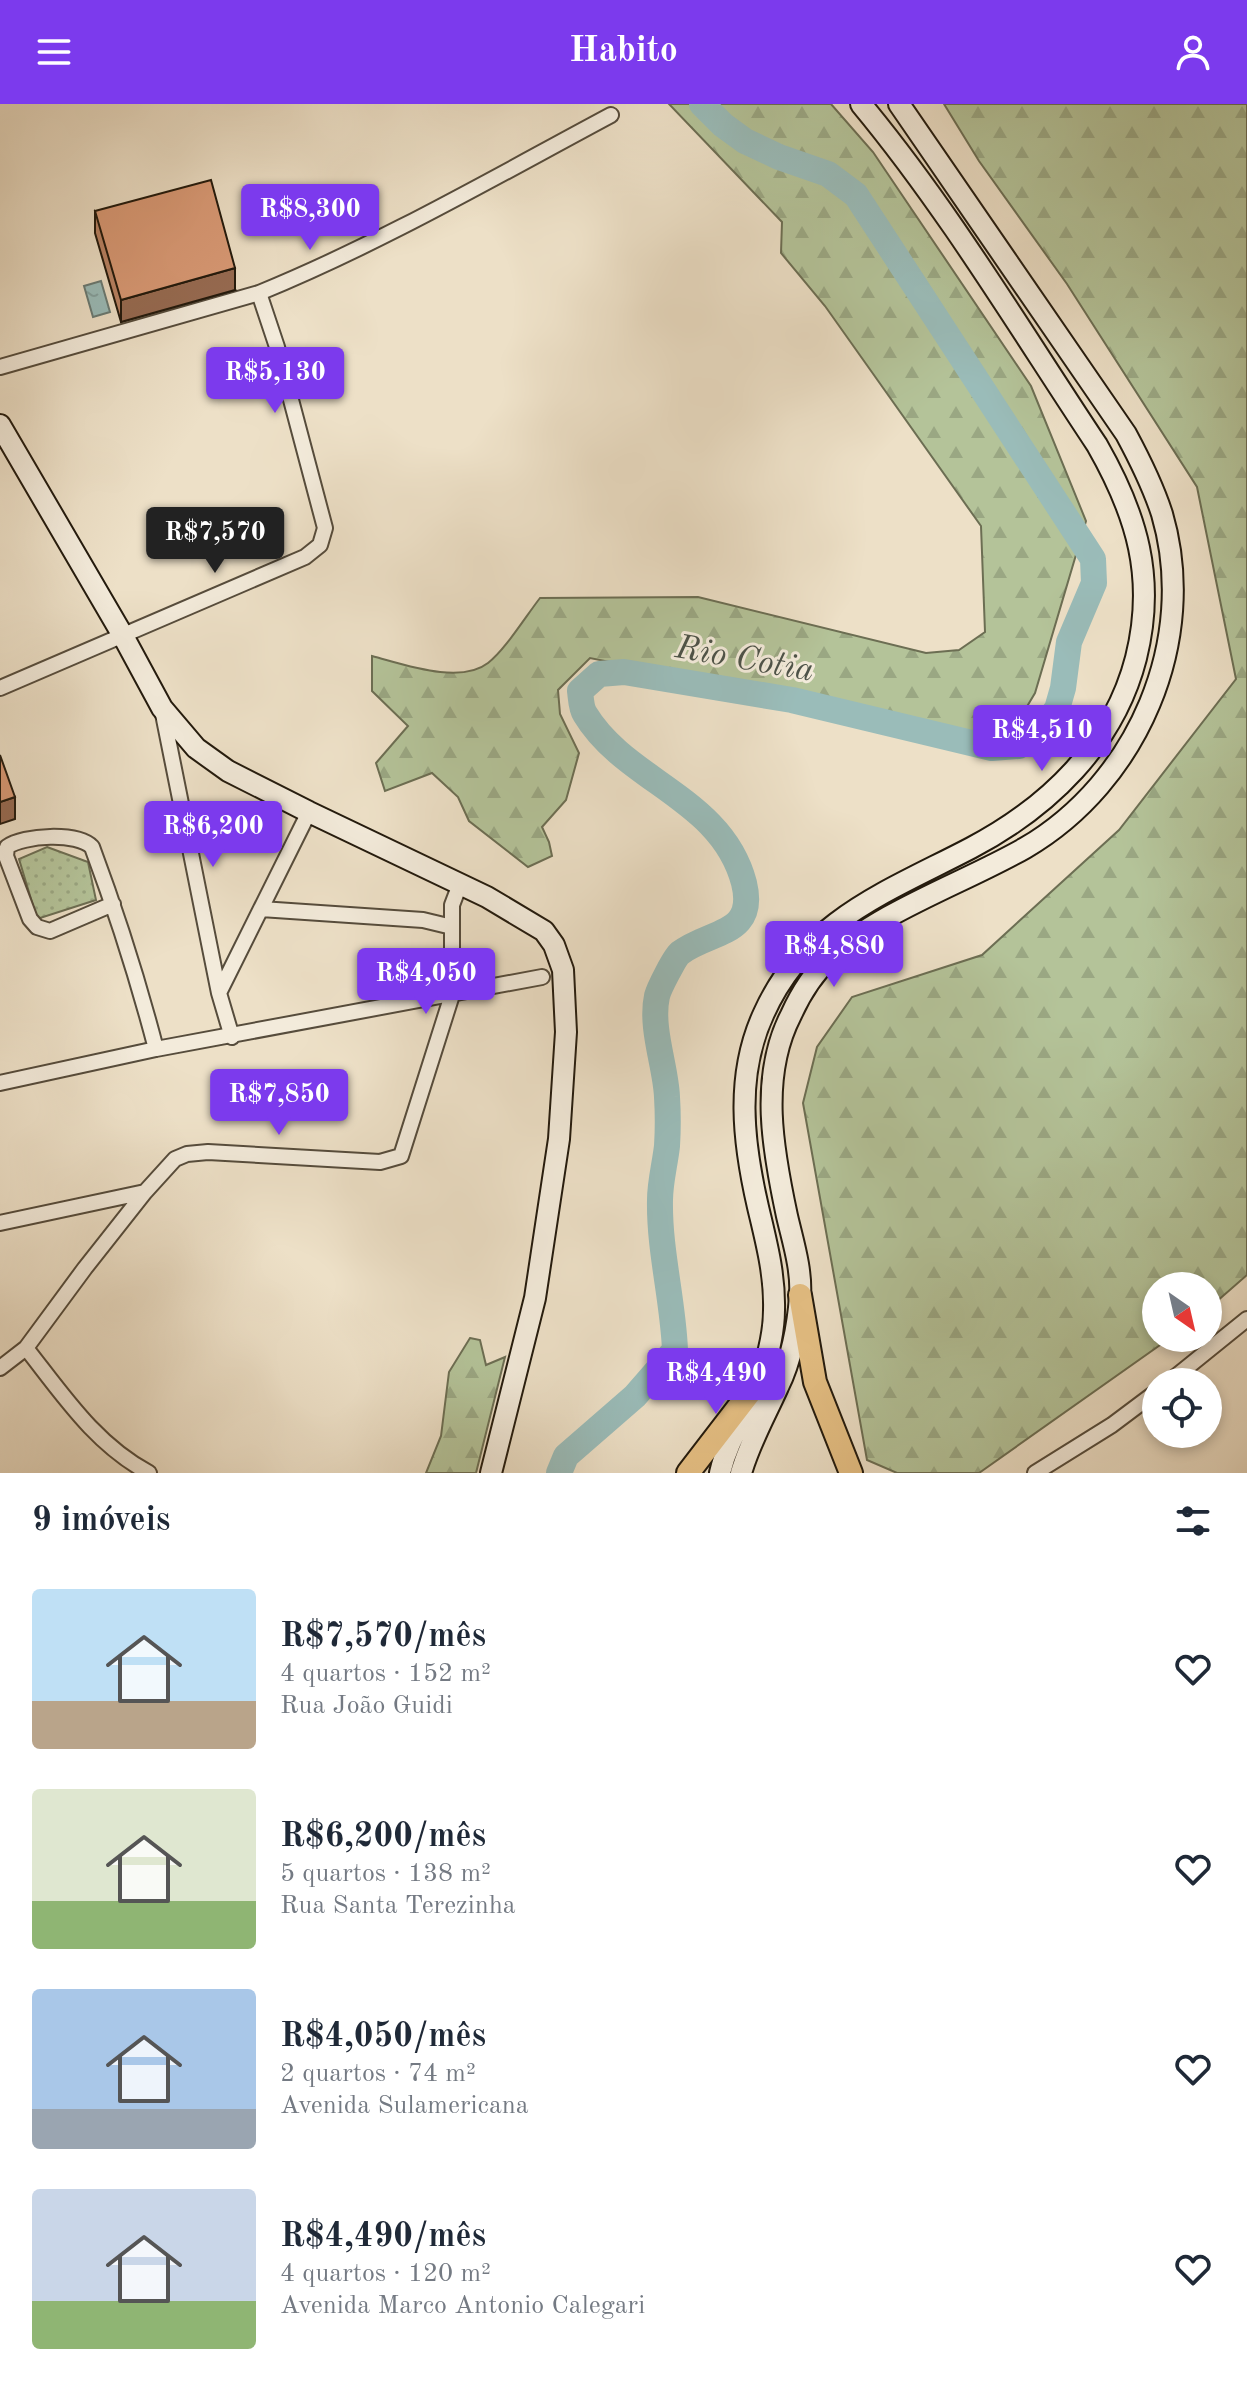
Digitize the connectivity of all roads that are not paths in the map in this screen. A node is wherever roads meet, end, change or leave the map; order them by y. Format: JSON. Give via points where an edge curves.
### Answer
{"nodes":[{"id":1,"x":861,"y":104,"type":"edge"},
{"id":2,"x":899,"y":104,"type":"edge"},
{"id":3,"x":611,"y":115,"type":"dead end"},
{"id":4,"x":259,"y":293,"type":"junction"},
{"id":5,"x":0,"y":367,"type":"edge"},
{"id":6,"x":0,"y":425,"type":"edge"},
{"id":7,"x":122,"y":634,"type":"junction"},
{"id":8,"x":2,"y":682,"type":"edge"},
{"id":9,"x":162,"y":708,"type":"junction"},
{"id":10,"x":309,"y":812,"type":"junction"},
{"id":11,"x":460,"y":884,"type":"junction"},
{"id":12,"x":113,"y":904,"type":"junction"},
{"id":13,"x":261,"y":909,"type":"junction"},
{"id":14,"x":452,"y":927,"type":"junction"},
{"id":15,"x":542,"y":977,"type":"dead end"},
{"id":16,"x":219,"y":993,"type":"junction"},
{"id":17,"x":452,"y":995,"type":"junction"},
{"id":18,"x":232,"y":1037,"type":"junction"},
{"id":19,"x":156,"y":1049,"type":"junction"},
{"id":20,"x":0,"y":1083,"type":"edge"},
{"id":21,"x":145,"y":1192,"type":"junction"},
{"id":22,"x":0,"y":1223,"type":"edge"},
{"id":23,"x":800,"y":1295,"type":"junction"},
{"id":24,"x":1247,"y":1319,"type":"edge"},
{"id":25,"x":26,"y":1348,"type":"junction"},
{"id":26,"x":0,"y":1368,"type":"edge"},
{"id":27,"x":1186,"y":1368,"type":"edge"},
{"id":28,"x":761,"y":1378,"type":"junction"},
{"id":29,"x":1142,"y":1402,"type":"edge"},
{"id":30,"x":149,"y":1473,"type":"edge"},
{"id":31,"x":491,"y":1473,"type":"edge"},
{"id":32,"x":688,"y":1473,"type":"edge"},
{"id":33,"x":720,"y":1473,"type":"edge"},
{"id":34,"x":741,"y":1473,"type":"edge"},
{"id":35,"x":851,"y":1473,"type":"edge"},
{"id":36,"x":1035,"y":1473,"type":"edge"}],
"edges":[{"from":1,"to":28,"type":"main road","via":[[942,212],[1097,445],[1135,524],[1145,591],[1141,637],[1117,714],[1064,784],[975,846],[847,914],[810,943],[781,977],[762,1016],[744,1088],[751,1174],[774,1284]]},
{"from":2,"to":23,"type":"main road","via":[[1126,434],[1148,475],[1169,558],[1170,642],[1137,731],[1088,798],[1027,847],[869,929],[829,959],[789,1017],[773,1063],[771,1105]]},
{"from":3,"to":4,"type":"street","via":[[352,253]]},
{"from":4,"to":5,"type":"street"},
{"from":4,"to":7,"type":"street","via":[[325,528],[320,545],[305,557]]},
{"from":6,"to":7,"type":"main road"},
{"from":7,"to":8,"type":"street"},
{"from":7,"to":9,"type":"main road"},
{"from":9,"to":10,"type":"main road","via":[[196,748],[228,771]]},
{"from":9,"to":16,"type":"street"},
{"from":10,"to":11,"type":"main road"},
{"from":10,"to":13,"type":"street"},
{"from":11,"to":14,"type":"street","via":[[452,905]]},
{"from":11,"to":31,"type":"main road","via":[[544,931],[563,970],[565,1004],[559,1139],[547,1233]]},
{"from":12,"to":12,"type":"street","via":[[50,931],[37,927],[6,856],[7,847],[46,837],[86,842]]},
{"from":12,"to":19,"type":"street"},
{"from":13,"to":14,"type":"street","via":[[423,920]]},
{"from":13,"to":16,"type":"street"},
{"from":14,"to":17,"type":"street"},
{"from":15,"to":17,"type":"street"},
{"from":16,"to":18,"type":"street"},
{"from":17,"to":18,"type":"street"},
{"from":17,"to":21,"type":"street","via":[[401,1156],[380,1162],[187,1154],[175,1159]]},
{"from":18,"to":19,"type":"street"},
{"from":19,"to":20,"type":"street"},
{"from":21,"to":22,"type":"street"},
{"from":21,"to":25,"type":"street"},
{"from":23,"to":34,"type":"main road","via":[[787,1362]]},
{"from":23,"to":35,"type":"main road","via":[[815,1382]]},
{"from":24,"to":27,"type":"street"},
{"from":25,"to":26,"type":"street"},
{"from":25,"to":30,"type":"street","via":[[95,1433]]},
{"from":28,"to":32,"type":"main road"},
{"from":28,"to":33,"type":"main road"},
{"from":29,"to":36,"type":"street"}]}
